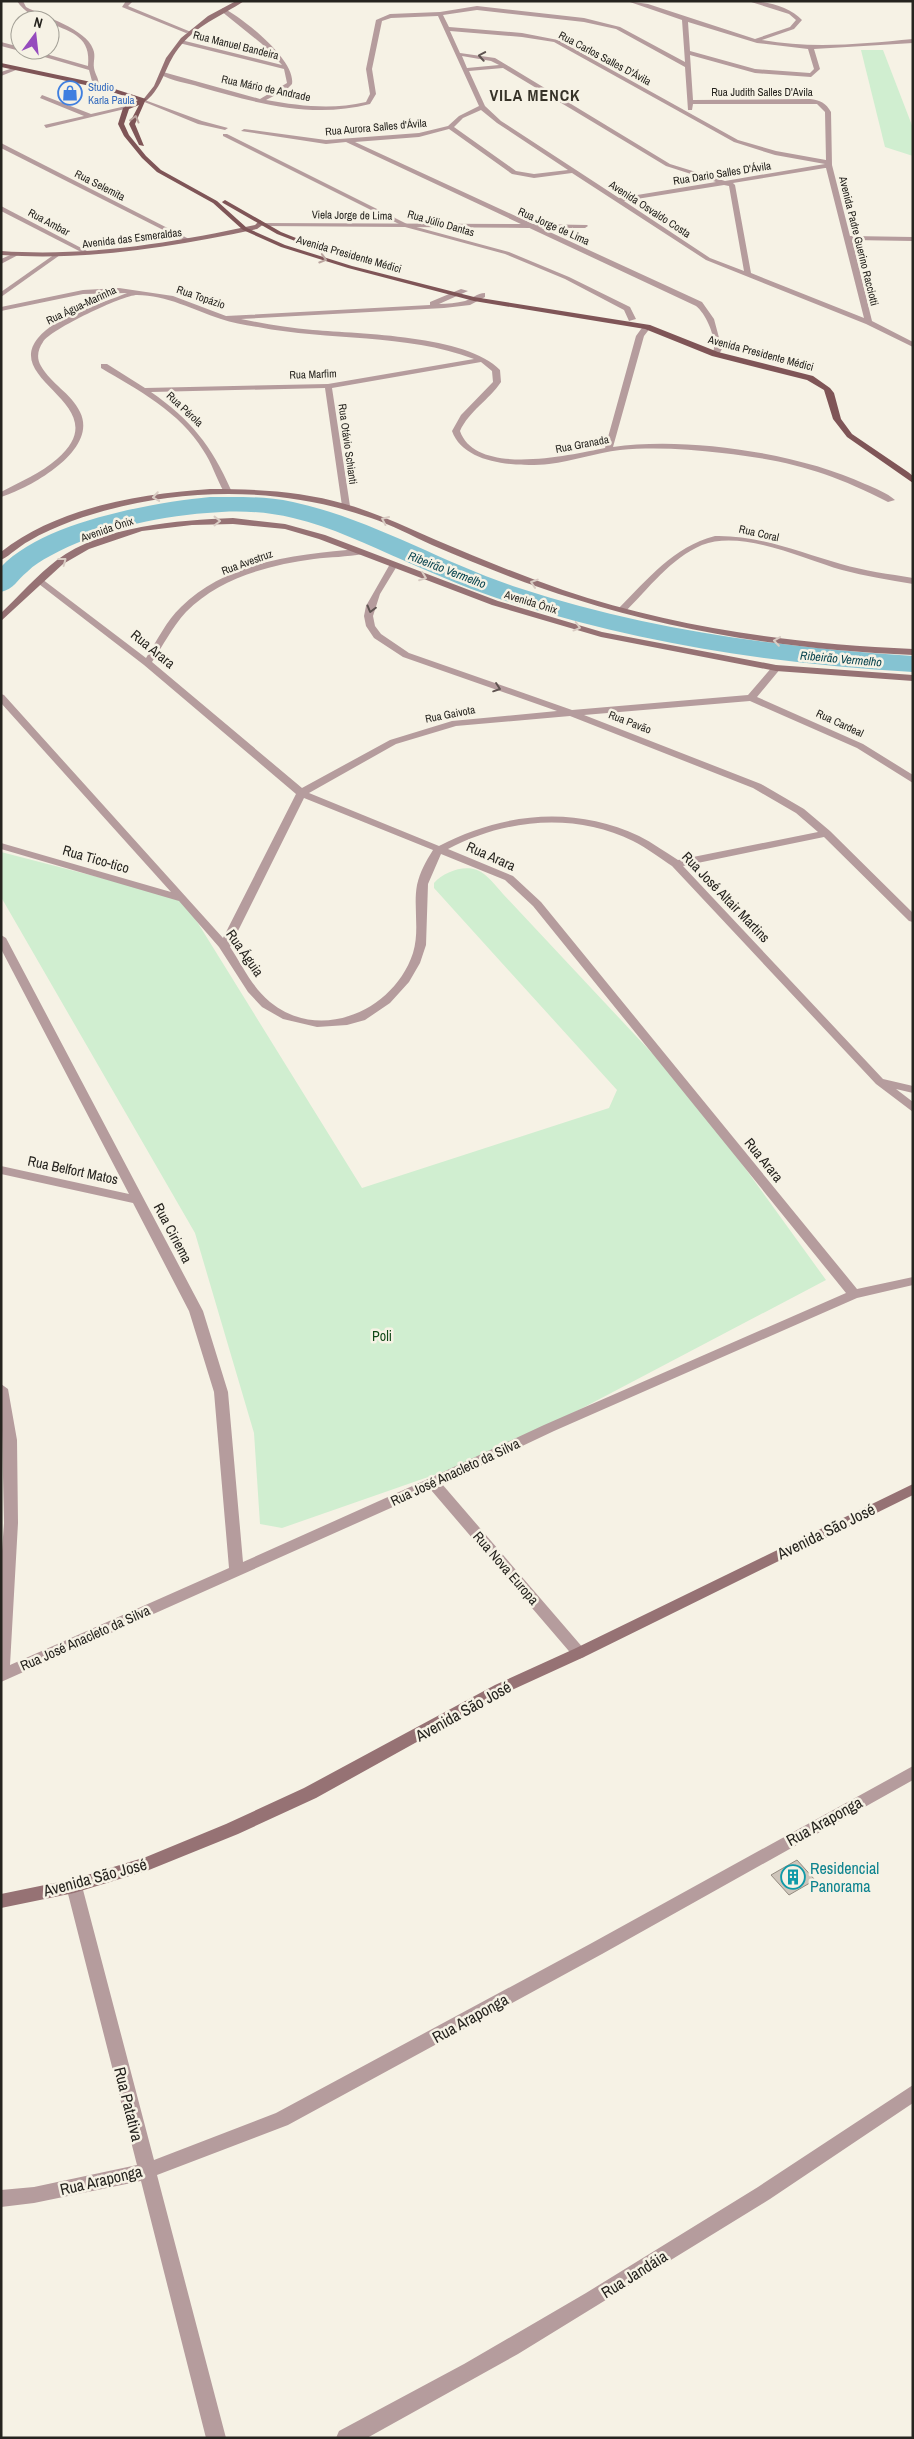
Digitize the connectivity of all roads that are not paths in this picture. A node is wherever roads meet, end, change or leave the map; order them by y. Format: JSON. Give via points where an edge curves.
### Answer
{"nodes":[{"id":1,"x":130,"y":1,"type":"edge"},
{"id":2,"x":241,"y":1,"type":"edge"},
{"id":3,"x":630,"y":1,"type":"edge"},
{"id":4,"x":751,"y":1,"type":"edge"},
{"id":5,"x":223,"y":10,"type":"junction"},
{"id":6,"x":440,"y":14,"type":"junction"},
{"id":7,"x":685,"y":18,"type":"junction"},
{"id":8,"x":60,"y":26,"type":"edge"},
{"id":9,"x":447,"y":28,"type":"junction"},
{"id":10,"x":188,"y":32,"type":"junction"},
{"id":11,"x":755,"y":41,"type":"junction"},
{"id":12,"x":913,"y":41,"type":"edge"},
{"id":13,"x":181,"y":42,"type":"junction"},
{"id":14,"x":885,"y":44,"type":"junction"},
{"id":15,"x":810,"y":46,"type":"junction"},
{"id":16,"x":906,"y":48,"type":"dead end"},
{"id":17,"x":687,"y":52,"type":"junction"},
{"id":18,"x":458,"y":54,"type":"junction"},
{"id":19,"x":57,"y":60,"type":"edge"},
{"id":20,"x":1,"y":64,"type":"edge"},
{"id":21,"x":504,"y":66,"type":"junction"},
{"id":22,"x":688,"y":66,"type":"junction"},
{"id":23,"x":18,"y":68,"type":"junction"},
{"id":24,"x":286,"y":68,"type":"junction"},
{"id":25,"x":466,"y":70,"type":"junction"},
{"id":26,"x":92,"y":71,"type":"junction"},
{"id":27,"x":1,"y":74,"type":"edge"},
{"id":28,"x":163,"y":74,"type":"junction"},
{"id":29,"x":79,"y":81,"type":"junction"},
{"id":30,"x":96,"y":86,"type":"junction"},
{"id":31,"x":116,"y":91,"type":"junction"},
{"id":32,"x":42,"y":97,"type":"dead end"},
{"id":33,"x":144,"y":100,"type":"junction"},
{"id":34,"x":262,"y":100,"type":"junction"},
{"id":35,"x":691,"y":102,"type":"junction"},
{"id":36,"x":482,"y":107,"type":"junction"},
{"id":37,"x":126,"y":108,"type":"junction"},
{"id":38,"x":690,"y":114,"type":"junction"},
{"id":39,"x":90,"y":116,"type":"junction"},
{"id":40,"x":46,"y":126,"type":"dead end"},
{"id":41,"x":450,"y":127,"type":"junction"},
{"id":42,"x":238,"y":130,"type":"junction"},
{"id":43,"x":223,"y":132,"type":"junction"},
{"id":44,"x":348,"y":141,"type":"junction"},
{"id":45,"x":242,"y":144,"type":"junction"},
{"id":46,"x":1,"y":146,"type":"edge"},
{"id":47,"x":830,"y":164,"type":"junction"},
{"id":48,"x":572,"y":171,"type":"junction"},
{"id":49,"x":728,"y":182,"type":"junction"},
{"id":50,"x":619,"y":200,"type":"junction"},
{"id":51,"x":1,"y":208,"type":"edge"},
{"id":52,"x":262,"y":223,"type":"junction"},
{"id":53,"x":407,"y":226,"type":"junction"},
{"id":54,"x":530,"y":226,"type":"junction"},
{"id":55,"x":585,"y":226,"type":"dead end"},
{"id":56,"x":245,"y":229,"type":"junction"},
{"id":57,"x":849,"y":238,"type":"junction"},
{"id":58,"x":913,"y":239,"type":"edge"},
{"id":59,"x":189,"y":241,"type":"junction"},
{"id":60,"x":313,"y":247,"type":"junction"},
{"id":61,"x":1,"y":253,"type":"edge"},
{"id":62,"x":87,"y":253,"type":"junction"},
{"id":63,"x":17,"y":254,"type":"junction"},
{"id":64,"x":57,"y":255,"type":"junction"},
{"id":65,"x":1,"y":262,"type":"edge"},
{"id":66,"x":748,"y":275,"type":"junction"},
{"id":67,"x":464,"y":290,"type":"junction"},
{"id":68,"x":137,"y":291,"type":"junction"},
{"id":69,"x":1,"y":295,"type":"edge"},
{"id":70,"x":454,"y":295,"type":"junction"},
{"id":71,"x":482,"y":295,"type":"junction"},
{"id":72,"x":474,"y":299,"type":"junction"},
{"id":73,"x":426,"y":307,"type":"junction"},
{"id":74,"x":1,"y":309,"type":"edge"},
{"id":75,"x":225,"y":318,"type":"junction"},
{"id":76,"x":632,"y":319,"type":"junction"},
{"id":77,"x":869,"y":322,"type":"junction"},
{"id":78,"x":647,"y":327,"type":"junction"},
{"id":79,"x":912,"y":344,"type":"edge"},
{"id":80,"x":715,"y":354,"type":"junction"},
{"id":81,"x":484,"y":359,"type":"junction"},
{"id":82,"x":104,"y":366,"type":"dead end"},
{"id":83,"x":328,"y":386,"type":"junction"},
{"id":84,"x":142,"y":390,"type":"junction"},
{"id":85,"x":608,"y":450,"type":"junction"},
{"id":86,"x":913,"y":482,"type":"edge"},
{"id":87,"x":228,"y":490,"type":"junction"},
{"id":88,"x":1,"y":495,"type":"edge"},
{"id":89,"x":891,"y":500,"type":"dead end"},
{"id":90,"x":346,"y":506,"type":"junction"},
{"id":91,"x":360,"y":552,"type":"junction"},
{"id":92,"x":1,"y":557,"type":"edge"},
{"id":93,"x":394,"y":566,"type":"junction"},
{"id":94,"x":39,"y":581,"type":"junction"},
{"id":95,"x":913,"y":581,"type":"edge"},
{"id":96,"x":622,"y":610,"type":"junction"},
{"id":97,"x":1,"y":618,"type":"edge"},
{"id":98,"x":913,"y":652,"type":"edge"},
{"id":99,"x":146,"y":662,"type":"junction"},
{"id":100,"x":776,"y":668,"type":"junction"},
{"id":101,"x":913,"y":678,"type":"edge"},
{"id":102,"x":1,"y":698,"type":"edge"},
{"id":103,"x":751,"y":698,"type":"junction"},
{"id":104,"x":568,"y":712,"type":"junction"},
{"id":105,"x":913,"y":780,"type":"edge"},
{"id":106,"x":301,"y":793,"type":"junction"},
{"id":107,"x":826,"y":833,"type":"junction"},
{"id":108,"x":1,"y":846,"type":"edge"},
{"id":109,"x":438,"y":850,"type":"junction"},
{"id":110,"x":676,"y":864,"type":"junction"},
{"id":111,"x":183,"y":899,"type":"junction"},
{"id":112,"x":913,"y":919,"type":"edge"},
{"id":113,"x":3,"y":942,"type":"edge"},
{"id":114,"x":224,"y":947,"type":"junction"},
{"id":115,"x":880,"y":1082,"type":"junction"},
{"id":116,"x":913,"y":1090,"type":"edge"},
{"id":117,"x":913,"y":1108,"type":"edge"},
{"id":118,"x":1,"y":1170,"type":"edge"},
{"id":119,"x":138,"y":1200,"type":"junction"},
{"id":120,"x":913,"y":1281,"type":"edge"},
{"id":121,"x":854,"y":1294,"type":"junction"},
{"id":122,"x":1,"y":1388,"type":"edge"},
{"id":123,"x":433,"y":1483,"type":"junction"},
{"id":124,"x":913,"y":1489,"type":"edge"},
{"id":125,"x":236,"y":1569,"type":"junction"},
{"id":126,"x":579,"y":1653,"type":"junction"},
{"id":127,"x":2,"y":1676,"type":"edge"},
{"id":128,"x":913,"y":1772,"type":"edge"},
{"id":129,"x":74,"y":1886,"type":"junction"},
{"id":130,"x":1,"y":1900,"type":"edge"},
{"id":131,"x":913,"y":2093,"type":"edge"},
{"id":132,"x":147,"y":2171,"type":"junction"},
{"id":133,"x":1,"y":2199,"type":"edge"},
{"id":134,"x":216,"y":2438,"type":"edge"},
{"id":135,"x":346,"y":2438,"type":"edge"}],
"edges":[{"from":1,"to":10,"type":"street","via":[[124,6]]},
{"from":2,"to":5,"type":"main road"},
{"from":3,"to":7,"type":"street"},
{"from":4,"to":11,"type":"street","via":[[799,20],[792,28]]},
{"from":5,"to":10,"type":"main road"},
{"from":5,"to":24,"type":"street","via":[[264,42]]},
{"from":6,"to":9,"type":"street","name":"Avenida Osvaldo Costa"},
{"from":6,"to":22,"type":"street","via":[[483,8],[600,23],[618,28]]},
{"from":6,"to":34,"type":"street","name":"Rua Mário de Andrade","via":[[390,16],[379,20],[369,69],[373,94],[368,103],[346,108],[312,109]]},
{"from":7,"to":11,"type":"street"},
{"from":7,"to":17,"type":"street"},
{"from":8,"to":26,"type":"street","via":[[80,35],[88,43]]},
{"from":9,"to":18,"type":"street","name":"Avenida Osvaldo Costa"},
{"from":9,"to":38,"type":"street","name":"Rua Carlos Salles D'Ávila","via":[[556,41]]},
{"from":10,"to":13,"type":"main road"},
{"from":11,"to":15,"type":"street"},
{"from":12,"to":14,"type":"street"},
{"from":13,"to":24,"type":"street","name":"Rua Manuel Bandeira"},
{"from":13,"to":28,"type":"main road","via":[[169,58]]},
{"from":14,"to":15,"type":"street"},
{"from":14,"to":16,"type":"street"},
{"from":15,"to":17,"type":"street","via":[[817,69],[811,75],[755,71]]},
{"from":17,"to":22,"type":"street"},
{"from":21,"to":18,"type":"street","one_way":true,"via":[[487,57]]},
{"from":18,"to":25,"type":"street","name":"Avenida Osvaldo Costa"},
{"from":19,"to":26,"type":"street"},
{"from":20,"to":23,"type":"main road"},
{"from":21,"to":25,"type":"street"},
{"from":21,"to":49,"type":"street","via":[[668,164]]},
{"from":22,"to":35,"type":"street"},
{"from":23,"to":27,"type":"street"},
{"from":23,"to":29,"type":"main road"},
{"from":24,"to":34,"type":"street","via":[[290,83]]},
{"from":25,"to":36,"type":"street","name":"Avenida Osvaldo Costa"},
{"from":26,"to":29,"type":"street"},
{"from":26,"to":30,"type":"street"},
{"from":28,"to":33,"type":"main road","via":[[155,90]]},
{"from":28,"to":34,"type":"street","name":"Rua Mário de Andrade"},
{"from":29,"to":30,"type":"main road"},
{"from":30,"to":31,"type":"main road"},
{"from":31,"to":33,"type":"main road"},
{"from":31,"to":37,"type":"main road"},
{"from":32,"to":39,"type":"street"},
{"from":33,"to":37,"type":"main road"},
{"from":33,"to":43,"type":"street","name":"Rua Júlio Dantas","via":[[200,122],[207,129]]},
{"from":52,"to":33,"type":"main road","name":"Avenida Presidente Médici","one_way":true,"via":[[177,178],[153,159],[133,129],[133,118]]},
{"from":35,"to":38,"type":"street"},
{"from":35,"to":47,"type":"street","name":"Rua Judith Salles D'Avila","via":[[813,101],[822,104],[828,112]]},
{"from":36,"to":41,"type":"street","name":"Rua Aurora Salles d'Ávila","via":[[461,116]]},
{"from":36,"to":48,"type":"street","name":"Avenida Osvaldo Costa"},
{"from":37,"to":39,"type":"street"},
{"from":37,"to":56,"type":"main road","name":"Avenida Presidente Médici","via":[[121,120],[123,130],[144,157],[159,171],[215,202]]},
{"from":38,"to":47,"type":"street","name":"Avenida Padre Guerino Racciotti","via":[[744,144]]},
{"from":39,"to":40,"type":"street"},
{"from":41,"to":44,"type":"street","name":"Rua Aurora Salles d'Ávila","via":[[419,135]]},
{"from":41,"to":48,"type":"street","via":[[514,173],[534,176]]},
{"from":42,"to":43,"type":"street","name":"Rua Júlio Dantas"},
{"from":42,"to":44,"type":"street","name":"Rua Aurora Salles d'Ávila","via":[[302,141]]},
{"from":42,"to":45,"type":"street"},
{"from":43,"to":45,"type":"street","name":"Rua Júlio Dantas"},
{"from":44,"to":54,"type":"street","name":"Rua Jorge de Lima"},
{"from":45,"to":53,"type":"street","name":"Rua Júlio Dantas"},
{"from":46,"to":59,"type":"street","name":"Rua Selemita"},
{"from":47,"to":49,"type":"street","name":"Rua Dario Salles D'Ávila"},
{"from":47,"to":57,"type":"street","name":"Avenida Padre Guerino Racciotti"},
{"from":48,"to":50,"type":"street","name":"Avenida Osvaldo Costa"},
{"from":49,"to":50,"type":"street","name":"Rua Dario Salles D'Ávila"},
{"from":49,"to":66,"type":"street","via":[[734,188]]},
{"from":50,"to":66,"type":"street","name":"Avenida Osvaldo Costa","via":[[708,259]]},
{"from":51,"to":62,"type":"street","name":"Rua Ambar"},
{"from":52,"to":53,"type":"street","name":"Viela Jorge de Lima"},
{"from":52,"to":56,"type":"main road","name":"Avenida das Esmeraldas"},
{"from":52,"to":60,"type":"main road","name":"Avenida Presidente Médici"},
{"from":53,"to":54,"type":"street","name":"Viela Jorge de Lima"},
{"from":53,"to":76,"type":"street","name":"Rua Júlio Dantas","via":[[522,258],[626,309]]},
{"from":54,"to":55,"type":"street","name":"Viela Jorge de Lima"},
{"from":54,"to":80,"type":"street","name":"Rua Jorge de Lima","via":[[699,304],[706,309],[712,322],[718,349]]},
{"from":56,"to":59,"type":"main road","name":"Avenida das Esmeraldas"},
{"from":56,"to":60,"type":"main road","via":[[287,244]]},
{"from":56,"to":70,"type":"main road","name":"Avenida Presidente Médici","one_way":true,"via":[[306,254]]},
{"from":57,"to":58,"type":"street"},
{"from":57,"to":77,"type":"street","name":"Avenida Padre Guerino Racciotti"},
{"from":59,"to":62,"type":"main road","name":"Avenida das Esmeraldas"},
{"from":60,"to":67,"type":"main road","name":"Avenida Presidente Médici"},
{"from":61,"to":63,"type":"main road","name":"Avenida das Esmeraldas"},
{"from":62,"to":64,"type":"main road","name":"Avenida das Esmeraldas"},
{"from":63,"to":64,"type":"main road","name":"Avenida das Esmeraldas"},
{"from":63,"to":65,"type":"street"},
{"from":64,"to":69,"type":"street"},
{"from":66,"to":77,"type":"street","name":"Avenida Osvaldo Costa"},
{"from":67,"to":70,"type":"street","name":"Rua Topázio"},
{"from":67,"to":71,"type":"main road","name":"Avenida Presidente Médici"},
{"from":68,"to":74,"type":"street","name":"Rua Topázio","via":[[84,292]]},
{"from":68,"to":75,"type":"street","name":"Rua Topázio","via":[[170,298]]},
{"from":68,"to":88,"type":"street","name":"Rua Água-Marinha","via":[[41,338],[32,355],[35,366],[72,405],[80,427],[74,444],[58,461]]},
{"from":70,"to":72,"type":"main road","name":"Avenida Presidente Médici"},
{"from":70,"to":73,"type":"street","name":"Rua Topázio"},
{"from":71,"to":72,"type":"street","name":"Rua Topázio"},
{"from":71,"to":76,"type":"main road","name":"Avenida Presidente Médici"},
{"from":72,"to":73,"type":"street","name":"Rua Topázio","via":[[457,305]]},
{"from":72,"to":78,"type":"main road","name":"Avenida Presidente Médici"},
{"from":73,"to":75,"type":"street","name":"Rua Topázio"},
{"from":75,"to":81,"type":"street","via":[[286,329],[436,345]]},
{"from":76,"to":78,"type":"main road","name":"Avenida Presidente Médici"},
{"from":77,"to":79,"type":"street","name":"Avenida Osvaldo Costa"},
{"from":78,"to":80,"type":"main road","name":"Avenida Presidente Médici"},
{"from":78,"to":85,"type":"street","via":[[640,336]]},
{"from":80,"to":86,"type":"main road","name":"Avenida Presidente Médici","via":[[824,384],[831,392],[835,414],[842,428]]},
{"from":81,"to":83,"type":"street","name":"Rua Marfim"},
{"from":81,"to":85,"type":"street","name":"Rua Granada","via":[[496,370],[497,382],[458,426],[456,434],[463,445],[486,456],[525,462],[557,462]]},
{"from":82,"to":84,"type":"street","name":"Rua Pérola"},
{"from":83,"to":84,"type":"street","name":"Rua Marfim"},
{"from":83,"to":90,"type":"street","name":"Rua Otávio Schianti"},
{"from":84,"to":87,"type":"street","name":"Rua Pérola","via":[[184,421],[218,465]]},
{"from":85,"to":89,"type":"street","name":"Rua Granada","via":[[667,448],[775,458],[847,478]]},
{"from":87,"to":90,"type":"main road","name":"Avenida Ônix"},
{"from":87,"to":92,"type":"main road","name":"Avenida Ônix","one_way":true,"via":[[173,495],[97,511],[40,532]]},
{"from":96,"to":90,"type":"main road","name":"Avenida Ônix","one_way":true,"via":[[524,580]]},
{"from":91,"to":93,"type":"main road","name":"Avenida Ônix"},
{"from":94,"to":91,"type":"main road","name":"Avenida Ônix","one_way":true,"via":[[67,557],[108,538],[141,528],[192,522],[233,521],[285,527]]},
{"from":91,"to":99,"type":"street","name":"Rua Avestruz","via":[[256,568],[222,583],[184,610]]},
{"from":93,"to":100,"type":"main road","name":"Avenida Ônix","one_way":true,"via":[[549,620],[639,642]]},
{"from":93,"to":104,"type":"street","name":"Rua Pavão","one_way":true,"via":[[368,614],[372,632],[383,643],[406,655]]},
{"from":94,"to":97,"type":"main road","name":"Avenida Ônix"},
{"from":94,"to":99,"type":"street","name":"Rua Arara"},
{"from":95,"to":96,"type":"street","name":"Rua Coral","via":[[838,566],[743,540],[718,538],[682,553]]},
{"from":98,"to":96,"type":"main road","name":"Avenida Ônix","one_way":true,"via":[[819,647],[765,640]]},
{"from":99,"to":106,"type":"street","name":"Rua Arara"},
{"from":100,"to":101,"type":"main road","name":"Avenida Ônix"},
{"from":100,"to":103,"type":"street"},
{"from":102,"to":111,"type":"street","name":"Rua Águia"},
{"from":103,"to":104,"type":"street","name":"Rua Gaivota"},
{"from":103,"to":105,"type":"street","name":"Rua Cardeal","via":[[860,746]]},
{"from":104,"to":106,"type":"street","name":"Rua Gaivota","via":[[456,724],[419,733],[362,757]]},
{"from":104,"to":107,"type":"street","name":"Rua Pavão","via":[[757,786],[800,811]]},
{"from":106,"to":109,"type":"street","name":"Rua Arara"},
{"from":106,"to":114,"type":"street"},
{"from":107,"to":110,"type":"street"},
{"from":107,"to":112,"type":"street","name":"Rua Pavão"},
{"from":108,"to":111,"type":"street","name":"Rua Tico-tico"},
{"from":109,"to":110,"type":"street","name":"Rua José Altair Martins","via":[[488,828],[548,820],[578,822],[630,836]]},
{"from":109,"to":114,"type":"street","name":"Rua Águia","via":[[423,876],[420,889],[422,937],[419,954],[397,989],[364,1017],[335,1024],[290,1018],[268,1006],[249,985]]},
{"from":109,"to":121,"type":"street","name":"Rua Arara","via":[[509,878],[537,904]]},
{"from":110,"to":115,"type":"street","name":"Rua José Altair Martins"},
{"from":111,"to":114,"type":"street","name":"Rua Águia"},
{"from":113,"to":119,"type":"street","name":"Rua Ciriema"},
{"from":115,"to":116,"type":"street"},
{"from":115,"to":117,"type":"street","name":"Rua José Altair Martins"},
{"from":118,"to":119,"type":"street","name":"Rua Belfort Matos"},
{"from":119,"to":125,"type":"street","name":"Rua Ciriema","via":[[196,1311],[214,1363],[226,1427]]},
{"from":120,"to":121,"type":"street","name":"Rua José Anacleto da Silva"},
{"from":121,"to":123,"type":"street","name":"Rua José Anacleto da Silva","via":[[549,1428]]},
{"from":122,"to":127,"type":"street","via":[[10,1440],[11,1523]]},
{"from":123,"to":125,"type":"street","name":"Rua José Anacleto da Silva"},
{"from":123,"to":126,"type":"street","name":"Rua Nova Europa"},
{"from":124,"to":126,"type":"main road","name":"Avenida São José"},
{"from":125,"to":127,"type":"street","name":"Rua José Anacleto da Silva"},
{"from":126,"to":129,"type":"main road","name":"Avenida São José","via":[[500,1689],[310,1793],[232,1829],[149,1863]]},
{"from":128,"to":132,"type":"street","name":"Rua Araponga","via":[[282,2119]]},
{"from":129,"to":130,"type":"main road","name":"Avenida São José"},
{"from":129,"to":132,"type":"street","name":"Rua Patativa"},
{"from":131,"to":135,"type":"street","name":"Rua Jandáia","via":[[746,2205],[570,2314]]},
{"from":132,"to":133,"type":"street","name":"Rua Araponga","via":[[34,2196]]},
{"from":132,"to":134,"type":"street","name":"Rua Patativa"}]}
